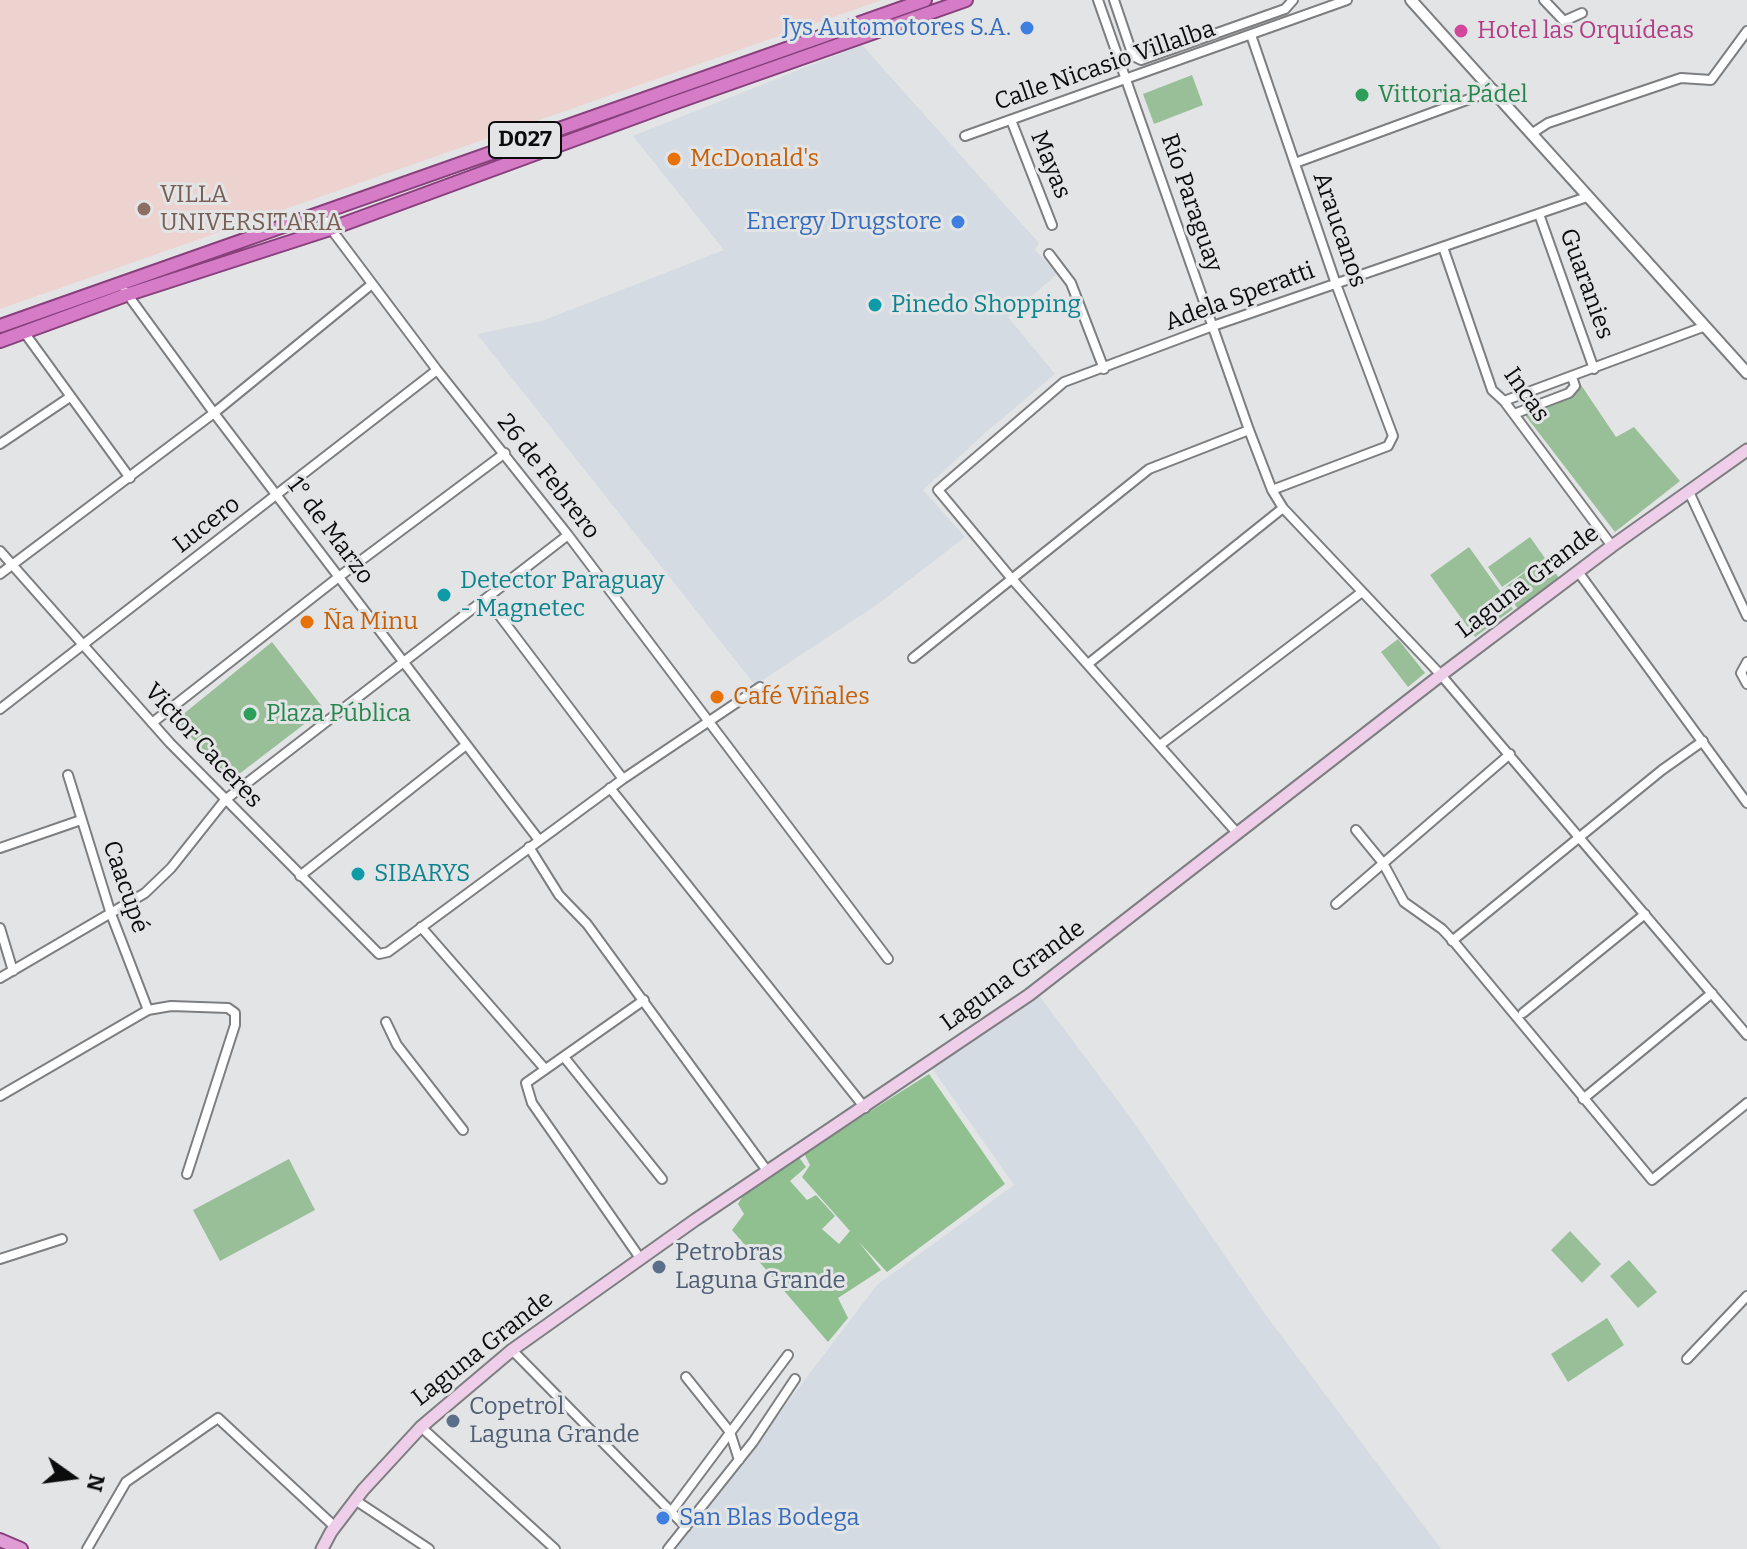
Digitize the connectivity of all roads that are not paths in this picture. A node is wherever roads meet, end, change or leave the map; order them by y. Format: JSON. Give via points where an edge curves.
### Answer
{"nodes":[{"id":1,"x":925,"y":0,"type":"edge"},
{"id":2,"x":966,"y":0,"type":"edge"},
{"id":3,"x":1098,"y":0,"type":"edge"},
{"id":4,"x":1114,"y":0,"type":"edge"},
{"id":5,"x":1293,"y":0,"type":"edge"},
{"id":6,"x":1347,"y":0,"type":"edge"},
{"id":7,"x":1411,"y":0,"type":"edge"},
{"id":8,"x":1544,"y":0,"type":"edge"},
{"id":9,"x":1582,"y":13,"type":"dead end"},
{"id":10,"x":1747,"y":31,"type":"edge"},
{"id":11,"x":1251,"y":35,"type":"junction"},
{"id":12,"x":1125,"y":78,"type":"junction"},
{"id":13,"x":738,"y":85,"type":"dead end"},
{"id":14,"x":1494,"y":90,"type":"junction"},
{"id":15,"x":691,"y":97,"type":"junction"},
{"id":16,"x":1011,"y":120,"type":"junction"},
{"id":17,"x":1531,"y":134,"type":"junction"},
{"id":18,"x":965,"y":136,"type":"dead end"},
{"id":19,"x":1295,"y":163,"type":"junction"},
{"id":20,"x":1587,"y":197,"type":"junction"},
{"id":21,"x":319,"y":213,"type":"junction"},
{"id":22,"x":1539,"y":214,"type":"junction"},
{"id":23,"x":1052,"y":225,"type":"dead end"},
{"id":24,"x":330,"y":229,"type":"junction"},
{"id":25,"x":1443,"y":247,"type":"junction"},
{"id":26,"x":1049,"y":254,"type":"dead end"},
{"id":27,"x":372,"y":284,"type":"junction"},
{"id":28,"x":1336,"y":284,"type":"junction"},
{"id":29,"x":124,"y":289,"type":"junction"},
{"id":30,"x":0,"y":326,"type":"edge"},
{"id":31,"x":1213,"y":326,"type":"junction"},
{"id":32,"x":1703,"y":327,"type":"junction"},
{"id":33,"x":24,"y":332,"type":"junction"},
{"id":34,"x":0,"y":341,"type":"edge"},
{"id":35,"x":1104,"y":369,"type":"junction"},
{"id":36,"x":1594,"y":369,"type":"junction"},
{"id":37,"x":437,"y":370,"type":"junction"},
{"id":38,"x":1747,"y":373,"type":"edge"},
{"id":39,"x":1572,"y":377,"type":"junction"},
{"id":40,"x":70,"y":397,"type":"junction"},
{"id":41,"x":1504,"y":401,"type":"junction"},
{"id":42,"x":214,"y":413,"type":"junction"},
{"id":43,"x":1514,"y":414,"type":"junction"},
{"id":44,"x":1249,"y":430,"type":"junction"},
{"id":45,"x":0,"y":444,"type":"edge"},
{"id":46,"x":1747,"y":450,"type":"edge"},
{"id":47,"x":505,"y":453,"type":"junction"},
{"id":48,"x":130,"y":478,"type":"junction"},
{"id":49,"x":1272,"y":490,"type":"junction"},
{"id":50,"x":1689,"y":492,"type":"junction"},
{"id":51,"x":279,"y":495,"type":"junction"},
{"id":52,"x":1283,"y":508,"type":"junction"},
{"id":53,"x":568,"y":535,"type":"junction"},
{"id":54,"x":1612,"y":546,"type":"junction"},
{"id":55,"x":0,"y":551,"type":"edge"},
{"id":56,"x":12,"y":565,"type":"junction"},
{"id":57,"x":1579,"y":573,"type":"junction"},
{"id":58,"x":0,"y":574,"type":"edge"},
{"id":59,"x":340,"y":576,"type":"junction"},
{"id":60,"x":1012,"y":579,"type":"junction"},
{"id":61,"x":1362,"y":592,"type":"junction"},
{"id":62,"x":487,"y":599,"type":"junction"},
{"id":63,"x":1747,"y":616,"type":"edge"},
{"id":64,"x":84,"y":645,"type":"junction"},
{"id":65,"x":913,"y":658,"type":"dead end"},
{"id":66,"x":1747,"y":662,"type":"edge"},
{"id":67,"x":404,"y":663,"type":"junction"},
{"id":68,"x":1088,"y":664,"type":"junction"},
{"id":69,"x":1441,"y":675,"type":"junction"},
{"id":70,"x":1745,"y":680,"type":"edge"},
{"id":71,"x":760,"y":687,"type":"dead end"},
{"id":72,"x":0,"y":709,"type":"edge"},
{"id":73,"x":707,"y":720,"type":"junction"},
{"id":74,"x":152,"y":723,"type":"junction"},
{"id":75,"x":1703,"y":741,"type":"junction"},
{"id":76,"x":466,"y":745,"type":"junction"},
{"id":77,"x":1160,"y":745,"type":"junction"},
{"id":78,"x":1510,"y":754,"type":"junction"},
{"id":79,"x":68,"y":775,"type":"dead end"},
{"id":80,"x":623,"y":779,"type":"junction"},
{"id":81,"x":610,"y":788,"type":"junction"},
{"id":82,"x":225,"y":800,"type":"junction"},
{"id":83,"x":1747,"y":803,"type":"edge"},
{"id":84,"x":81,"y":820,"type":"junction"},
{"id":85,"x":1356,"y":830,"type":"dead end"},
{"id":86,"x":1237,"y":833,"type":"junction"},
{"id":87,"x":1578,"y":837,"type":"junction"},
{"id":88,"x":539,"y":840,"type":"junction"},
{"id":89,"x":529,"y":847,"type":"junction"},
{"id":90,"x":0,"y":848,"type":"edge"},
{"id":91,"x":1383,"y":863,"type":"junction"},
{"id":92,"x":300,"y":876,"type":"junction"},
{"id":93,"x":1336,"y":904,"type":"dead end"},
{"id":94,"x":111,"y":914,"type":"junction"},
{"id":95,"x":1645,"y":914,"type":"junction"},
{"id":96,"x":421,"y":927,"type":"junction"},
{"id":97,"x":0,"y":928,"type":"edge"},
{"id":98,"x":1452,"y":941,"type":"junction"},
{"id":99,"x":888,"y":959,"type":"dead end"},
{"id":100,"x":13,"y":971,"type":"junction"},
{"id":101,"x":0,"y":978,"type":"edge"},
{"id":102,"x":1712,"y":993,"type":"junction"},
{"id":103,"x":644,"y":1000,"type":"junction"},
{"id":104,"x":148,"y":1010,"type":"junction"},
{"id":105,"x":1523,"y":1013,"type":"dead end"},
{"id":106,"x":386,"y":1022,"type":"dead end"},
{"id":107,"x":1747,"y":1035,"type":"edge"},
{"id":108,"x":564,"y":1057,"type":"junction"},
{"id":109,"x":545,"y":1069,"type":"junction"},
{"id":110,"x":0,"y":1096,"type":"edge"},
{"id":111,"x":1583,"y":1099,"type":"junction"},
{"id":112,"x":1747,"y":1103,"type":"edge"},
{"id":113,"x":865,"y":1108,"type":"junction"},
{"id":114,"x":463,"y":1130,"type":"dead end"},
{"id":115,"x":768,"y":1172,"type":"junction"},
{"id":116,"x":187,"y":1174,"type":"dead end"},
{"id":117,"x":662,"y":1179,"type":"dead end"},
{"id":118,"x":62,"y":1239,"type":"dead end"},
{"id":119,"x":640,"y":1258,"type":"junction"},
{"id":120,"x":0,"y":1259,"type":"edge"},
{"id":121,"x":1747,"y":1296,"type":"edge"},
{"id":122,"x":512,"y":1350,"type":"junction"},
{"id":123,"x":788,"y":1355,"type":"dead end"},
{"id":124,"x":1687,"y":1359,"type":"dead end"},
{"id":125,"x":686,"y":1377,"type":"dead end"},
{"id":126,"x":795,"y":1379,"type":"dead end"},
{"id":127,"x":421,"y":1427,"type":"junction"},
{"id":128,"x":730,"y":1432,"type":"junction"},
{"id":129,"x":739,"y":1460,"type":"junction"},
{"id":130,"x":355,"y":1500,"type":"junction"},
{"id":131,"x":671,"y":1512,"type":"junction"},
{"id":132,"x":335,"y":1527,"type":"junction"},
{"id":133,"x":686,"y":1527,"type":"junction"},
{"id":134,"x":0,"y":1540,"type":"edge"},
{"id":135,"x":21,"y":1549,"type":"edge"},
{"id":136,"x":87,"y":1549,"type":"edge"},
{"id":137,"x":322,"y":1549,"type":"edge"},
{"id":138,"x":429,"y":1549,"type":"edge"},
{"id":139,"x":555,"y":1549,"type":"edge"},
{"id":140,"x":668,"y":1549,"type":"edge"}],
"edges":[{"from":1,"to":21,"type":"highway","number":"D027"},
{"from":2,"to":15,"type":"highway","number":"D027"},
{"from":3,"to":12,"type":"street","name":"Río Paraguay"},
{"from":4,"to":5,"type":"street","via":[[1133,56],[1141,60],[1285,9]]},
{"from":6,"to":11,"type":"street","name":"Calle Nicasio Villalba"},
{"from":7,"to":14,"type":"street"},
{"from":8,"to":9,"type":"street","via":[[1564,21]]},
{"from":10,"to":17,"type":"street","via":[[1711,80],[1681,78],[1548,123]]},
{"from":11,"to":12,"type":"street","name":"Calle Nicasio Villalba"},
{"from":11,"to":19,"type":"street","name":"Araucanos"},
{"from":12,"to":16,"type":"street","name":"Calle Nicasio Villalba"},
{"from":12,"to":31,"type":"street","name":"Río Paraguay"},
{"from":13,"to":15,"type":"highway"},
{"from":14,"to":17,"type":"street"},
{"from":14,"to":19,"type":"street"},
{"from":15,"to":24,"type":"highway","number":"D027"},
{"from":16,"to":18,"type":"street","name":"Calle Nicasio Villalba"},
{"from":16,"to":23,"type":"street","name":"Mayas"},
{"from":17,"to":20,"type":"street"},
{"from":19,"to":28,"type":"street","name":"Araucanos"},
{"from":20,"to":22,"type":"street","name":"Adela Speratti"},
{"from":20,"to":32,"type":"street"},
{"from":21,"to":24,"type":"street","name":"26 de Febrero"},
{"from":21,"to":29,"type":"highway","number":"D027"},
{"from":22,"to":25,"type":"street","name":"Adela Speratti"},
{"from":22,"to":36,"type":"street","name":"Guaranies"},
{"from":24,"to":27,"type":"street","name":"26 de Febrero"},
{"from":24,"to":29,"type":"highway","number":"D027"},
{"from":25,"to":28,"type":"street","name":"Adela Speratti"},
{"from":25,"to":41,"type":"street","name":"Incas","via":[[1492,390]]},
{"from":26,"to":35,"type":"street","via":[[1071,283]]},
{"from":27,"to":37,"type":"street","name":"26 de Febrero"},
{"from":27,"to":42,"type":"street"},
{"from":28,"to":31,"type":"street","name":"Adela Speratti"},
{"from":28,"to":49,"type":"street","name":"Araucanos","via":[[1392,442]]},
{"from":29,"to":30,"type":"highway","number":"D027"},
{"from":29,"to":33,"type":"highway","number":"D027"},
{"from":29,"to":42,"type":"street","name":"1° de Marzo"},
{"from":31,"to":35,"type":"street","name":"Adela Speratti"},
{"from":31,"to":44,"type":"street","name":"Río Paraguay"},
{"from":32,"to":36,"type":"street"},
{"from":32,"to":38,"type":"street"},
{"from":33,"to":34,"type":"highway","number":"D027"},
{"from":33,"to":40,"type":"street"},
{"from":35,"to":60,"type":"street","name":"Adela Speratti","via":[[1064,382],[938,490]]},
{"from":36,"to":39,"type":"street"},
{"from":37,"to":47,"type":"street","name":"26 de Febrero"},
{"from":37,"to":51,"type":"street","name":"Lucero"},
{"from":39,"to":41,"type":"street"},
{"from":39,"to":43,"type":"street","via":[[1575,386],[1569,393]]},
{"from":40,"to":45,"type":"street"},
{"from":40,"to":48,"type":"street"},
{"from":41,"to":43,"type":"street","name":"Incas"},
{"from":42,"to":48,"type":"street"},
{"from":42,"to":51,"type":"street","name":"1° de Marzo"},
{"from":43,"to":54,"type":"street","name":"Incas"},
{"from":44,"to":49,"type":"street","name":"Río Paraguay"},
{"from":44,"to":60,"type":"street","via":[[1149,469]]},
{"from":46,"to":50,"type":"main road","name":"Laguna Grande"},
{"from":47,"to":53,"type":"street","name":"26 de Febrero"},
{"from":47,"to":59,"type":"street"},
{"from":48,"to":56,"type":"street"},
{"from":49,"to":52,"type":"street","name":"Río Paraguay"},
{"from":50,"to":54,"type":"main road","name":"Laguna Grande"},
{"from":50,"to":63,"type":"street"},
{"from":51,"to":59,"type":"street","name":"1° de Marzo"},
{"from":51,"to":64,"type":"street","name":"Lucero"},
{"from":52,"to":61,"type":"street","name":"Río Paraguay"},
{"from":52,"to":68,"type":"street"},
{"from":53,"to":62,"type":"street"},
{"from":53,"to":73,"type":"street","name":"26 de Febrero"},
{"from":54,"to":57,"type":"main road","name":"Laguna Grande"},
{"from":55,"to":56,"type":"street","name":"Victor Caceres"},
{"from":56,"to":58,"type":"street"},
{"from":56,"to":64,"type":"street","name":"Victor Caceres"},
{"from":57,"to":69,"type":"main road","name":"Laguna Grande"},
{"from":57,"to":75,"type":"street"},
{"from":59,"to":67,"type":"street","name":"1° de Marzo"},
{"from":59,"to":74,"type":"street"},
{"from":60,"to":65,"type":"street"},
{"from":60,"to":68,"type":"street"},
{"from":61,"to":69,"type":"street","name":"Río Paraguay"},
{"from":61,"to":77,"type":"street"},
{"from":62,"to":67,"type":"street"},
{"from":62,"to":80,"type":"street"},
{"from":64,"to":72,"type":"street","name":"Lucero"},
{"from":64,"to":74,"type":"street","name":"Victor Caceres"},
{"from":66,"to":70,"type":"street","via":[[1741,673]]},
{"from":67,"to":76,"type":"street","name":"1° de Marzo"},
{"from":67,"to":82,"type":"street"},
{"from":68,"to":77,"type":"street"},
{"from":69,"to":78,"type":"street","name":"Río Paraguay"},
{"from":69,"to":86,"type":"main road","name":"Laguna Grande"},
{"from":71,"to":73,"type":"street"},
{"from":73,"to":80,"type":"street"},
{"from":73,"to":99,"type":"street","name":"26 de Febrero"},
{"from":74,"to":82,"type":"street","name":"Victor Caceres"},
{"from":75,"to":83,"type":"street"},
{"from":75,"to":87,"type":"street"},
{"from":76,"to":88,"type":"street","name":"1° de Marzo"},
{"from":76,"to":92,"type":"street"},
{"from":77,"to":86,"type":"street"},
{"from":78,"to":87,"type":"street","name":"Río Paraguay"},
{"from":78,"to":91,"type":"street"},
{"from":79,"to":84,"type":"street","name":"Caacupé"},
{"from":80,"to":81,"type":"street"},
{"from":81,"to":88,"type":"street"},
{"from":81,"to":113,"type":"street"},
{"from":82,"to":92,"type":"street","name":"Victor Caceres"},
{"from":82,"to":94,"type":"street","via":[[171,868],[145,893]]},
{"from":84,"to":90,"type":"street"},
{"from":84,"to":94,"type":"street","name":"Caacupé"},
{"from":85,"to":91,"type":"street"},
{"from":86,"to":113,"type":"main road","name":"Laguna Grande","via":[[1029,995]]},
{"from":87,"to":95,"type":"street","name":"Río Paraguay"},
{"from":87,"to":98,"type":"street"},
{"from":88,"to":89,"type":"street"},
{"from":89,"to":96,"type":"street"},
{"from":89,"to":103,"type":"street","via":[[559,895]]},
{"from":91,"to":93,"type":"street"},
{"from":91,"to":98,"type":"street","via":[[1404,902]]},
{"from":92,"to":96,"type":"street","name":"Victor Caceres","via":[[379,954]]},
{"from":94,"to":100,"type":"street"},
{"from":94,"to":104,"type":"street","name":"Caacupé"},
{"from":95,"to":102,"type":"street","name":"Río Paraguay"},
{"from":95,"to":105,"type":"street"},
{"from":96,"to":109,"type":"street"},
{"from":97,"to":100,"type":"street"},
{"from":98,"to":111,"type":"street"},
{"from":100,"to":101,"type":"street"},
{"from":102,"to":107,"type":"street","name":"Río Paraguay"},
{"from":102,"to":111,"type":"street"},
{"from":103,"to":108,"type":"street"},
{"from":103,"to":115,"type":"street"},
{"from":104,"to":110,"type":"street"},
{"from":104,"to":116,"type":"street","via":[[220,1006],[235,1013]]},
{"from":106,"to":114,"type":"street","via":[[397,1045]]},
{"from":108,"to":109,"type":"street"},
{"from":108,"to":117,"type":"street"},
{"from":109,"to":119,"type":"street","via":[[526,1083],[532,1103]]},
{"from":111,"to":112,"type":"street","via":[[1652,1180]]},
{"from":113,"to":115,"type":"main road","name":"Laguna Grande"},
{"from":115,"to":119,"type":"main road","name":"Laguna Grande"},
{"from":118,"to":120,"type":"street"},
{"from":119,"to":122,"type":"main road","name":"Laguna Grande"},
{"from":121,"to":124,"type":"street"},
{"from":122,"to":127,"type":"main road","name":"Laguna Grande"},
{"from":122,"to":131,"type":"street"},
{"from":123,"to":128,"type":"street"},
{"from":125,"to":128,"type":"street"},
{"from":126,"to":129,"type":"street"},
{"from":127,"to":130,"type":"main road","name":"Laguna Grande"},
{"from":127,"to":139,"type":"street"},
{"from":128,"to":129,"type":"street"},
{"from":128,"to":131,"type":"street"},
{"from":129,"to":133,"type":"street"},
{"from":130,"to":132,"type":"main road","name":"Laguna Grande"},
{"from":130,"to":138,"type":"street"},
{"from":131,"to":133,"type":"street"},
{"from":132,"to":136,"type":"street","via":[[218,1418],[126,1482]]},
{"from":132,"to":137,"type":"main road","name":"Laguna Grande"},
{"from":133,"to":140,"type":"street"},
{"from":134,"to":135,"type":"main road"}]}
